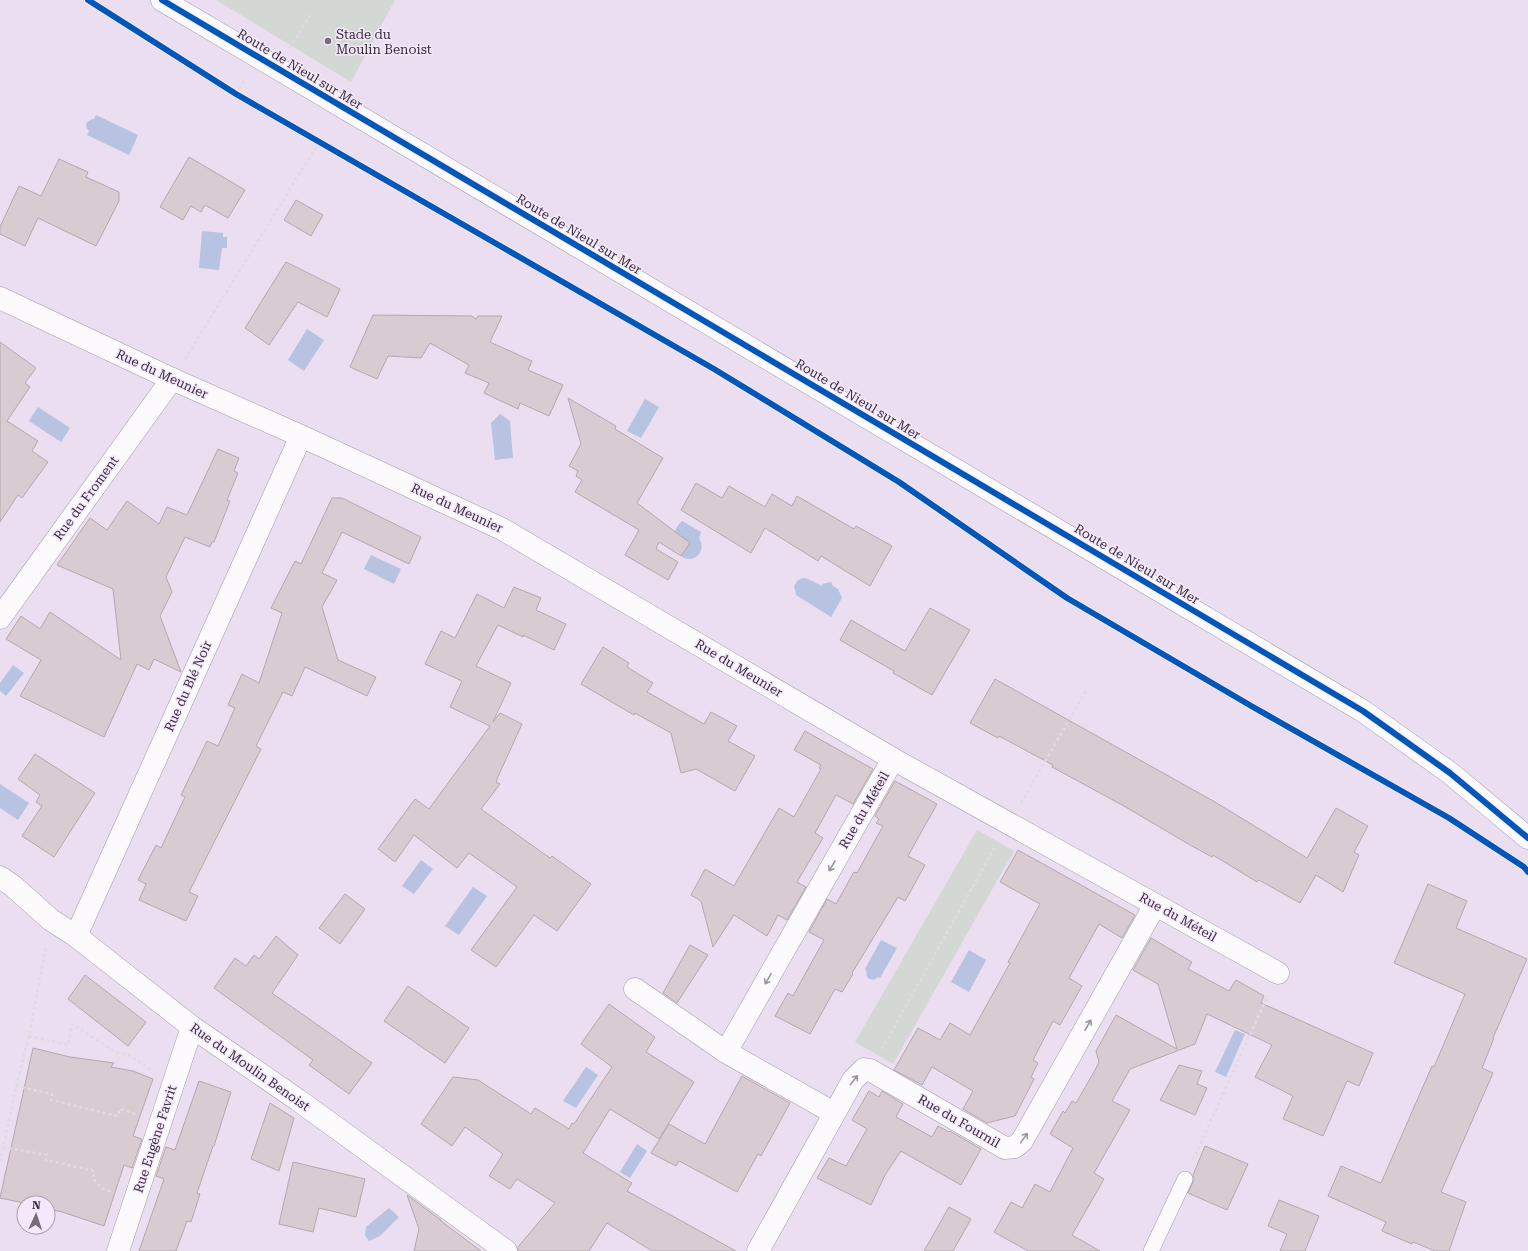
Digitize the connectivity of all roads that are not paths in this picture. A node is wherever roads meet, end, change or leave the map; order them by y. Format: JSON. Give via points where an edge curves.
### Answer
{"nodes":[{"id":1,"x":162,"y":0,"type":"edge"},
{"id":2,"x":0,"y":298,"type":"edge"},
{"id":3,"x":172,"y":379,"type":"junction"},
{"id":4,"x":301,"y":436,"type":"junction"},
{"id":5,"x":0,"y":618,"type":"edge"},
{"id":6,"x":893,"y":759,"type":"junction"},
{"id":7,"x":1528,"y":838,"type":"edge"},
{"id":8,"x":0,"y":877,"type":"edge"},
{"id":9,"x":1155,"y":904,"type":"junction"},
{"id":10,"x":76,"y":936,"type":"junction"},
{"id":11,"x":1278,"y":973,"type":"road end"},
{"id":12,"x":635,"y":989,"type":"dead end"},
{"id":13,"x":192,"y":1027,"type":"junction"},
{"id":14,"x":726,"y":1052,"type":"junction"},
{"id":15,"x":834,"y":1113,"type":"junction"},
{"id":16,"x":1185,"y":1179,"type":"road end"},
{"id":17,"x":118,"y":1251,"type":"edge"},
{"id":18,"x":506,"y":1251,"type":"edge"},
{"id":19,"x":758,"y":1251,"type":"edge"},
{"id":20,"x":1151,"y":1251,"type":"edge"}],
"edges":[{"from":1,"to":7,"type":"street","name":"Route de Nieul sur Mer","via":[[1363,711],[1450,773]]},
{"from":2,"to":3,"type":"street","name":"Rue du Meunier"},
{"from":3,"to":4,"type":"street","name":"Rue du Meunier"},
{"from":3,"to":5,"type":"street","name":"Rue du Froment"},
{"from":4,"to":6,"type":"street","name":"Rue du Meunier","via":[[502,528]]},
{"from":4,"to":10,"type":"street","name":"Rue du Blé Noir"},
{"from":6,"to":9,"type":"street","name":"Rue du Méteil"},
{"from":6,"to":14,"type":"street","name":"Rue du Méteil","one_way":true},
{"from":8,"to":10,"type":"street","name":"Rue du Moulin Benoist","via":[[51,920]]},
{"from":9,"to":11,"type":"street","name":"Rue du Méteil"},
{"from":15,"to":9,"type":"street","name":"Rue du Fournil","one_way":true,"via":[[853,1080],[864,1069],[870,1070],[1005,1148],[1015,1147],[1022,1141]]},
{"from":10,"to":13,"type":"street","name":"Rue du Moulin Benoist"},
{"from":12,"to":14,"type":"street"},
{"from":13,"to":17,"type":"street","name":"Rue Eugène Favrit"},
{"from":13,"to":18,"type":"street","name":"Rue du Moulin Benoist","via":[[298,1100]]},
{"from":14,"to":15,"type":"street"},
{"from":15,"to":19,"type":"street"},
{"from":16,"to":20,"type":"lane"}]}
